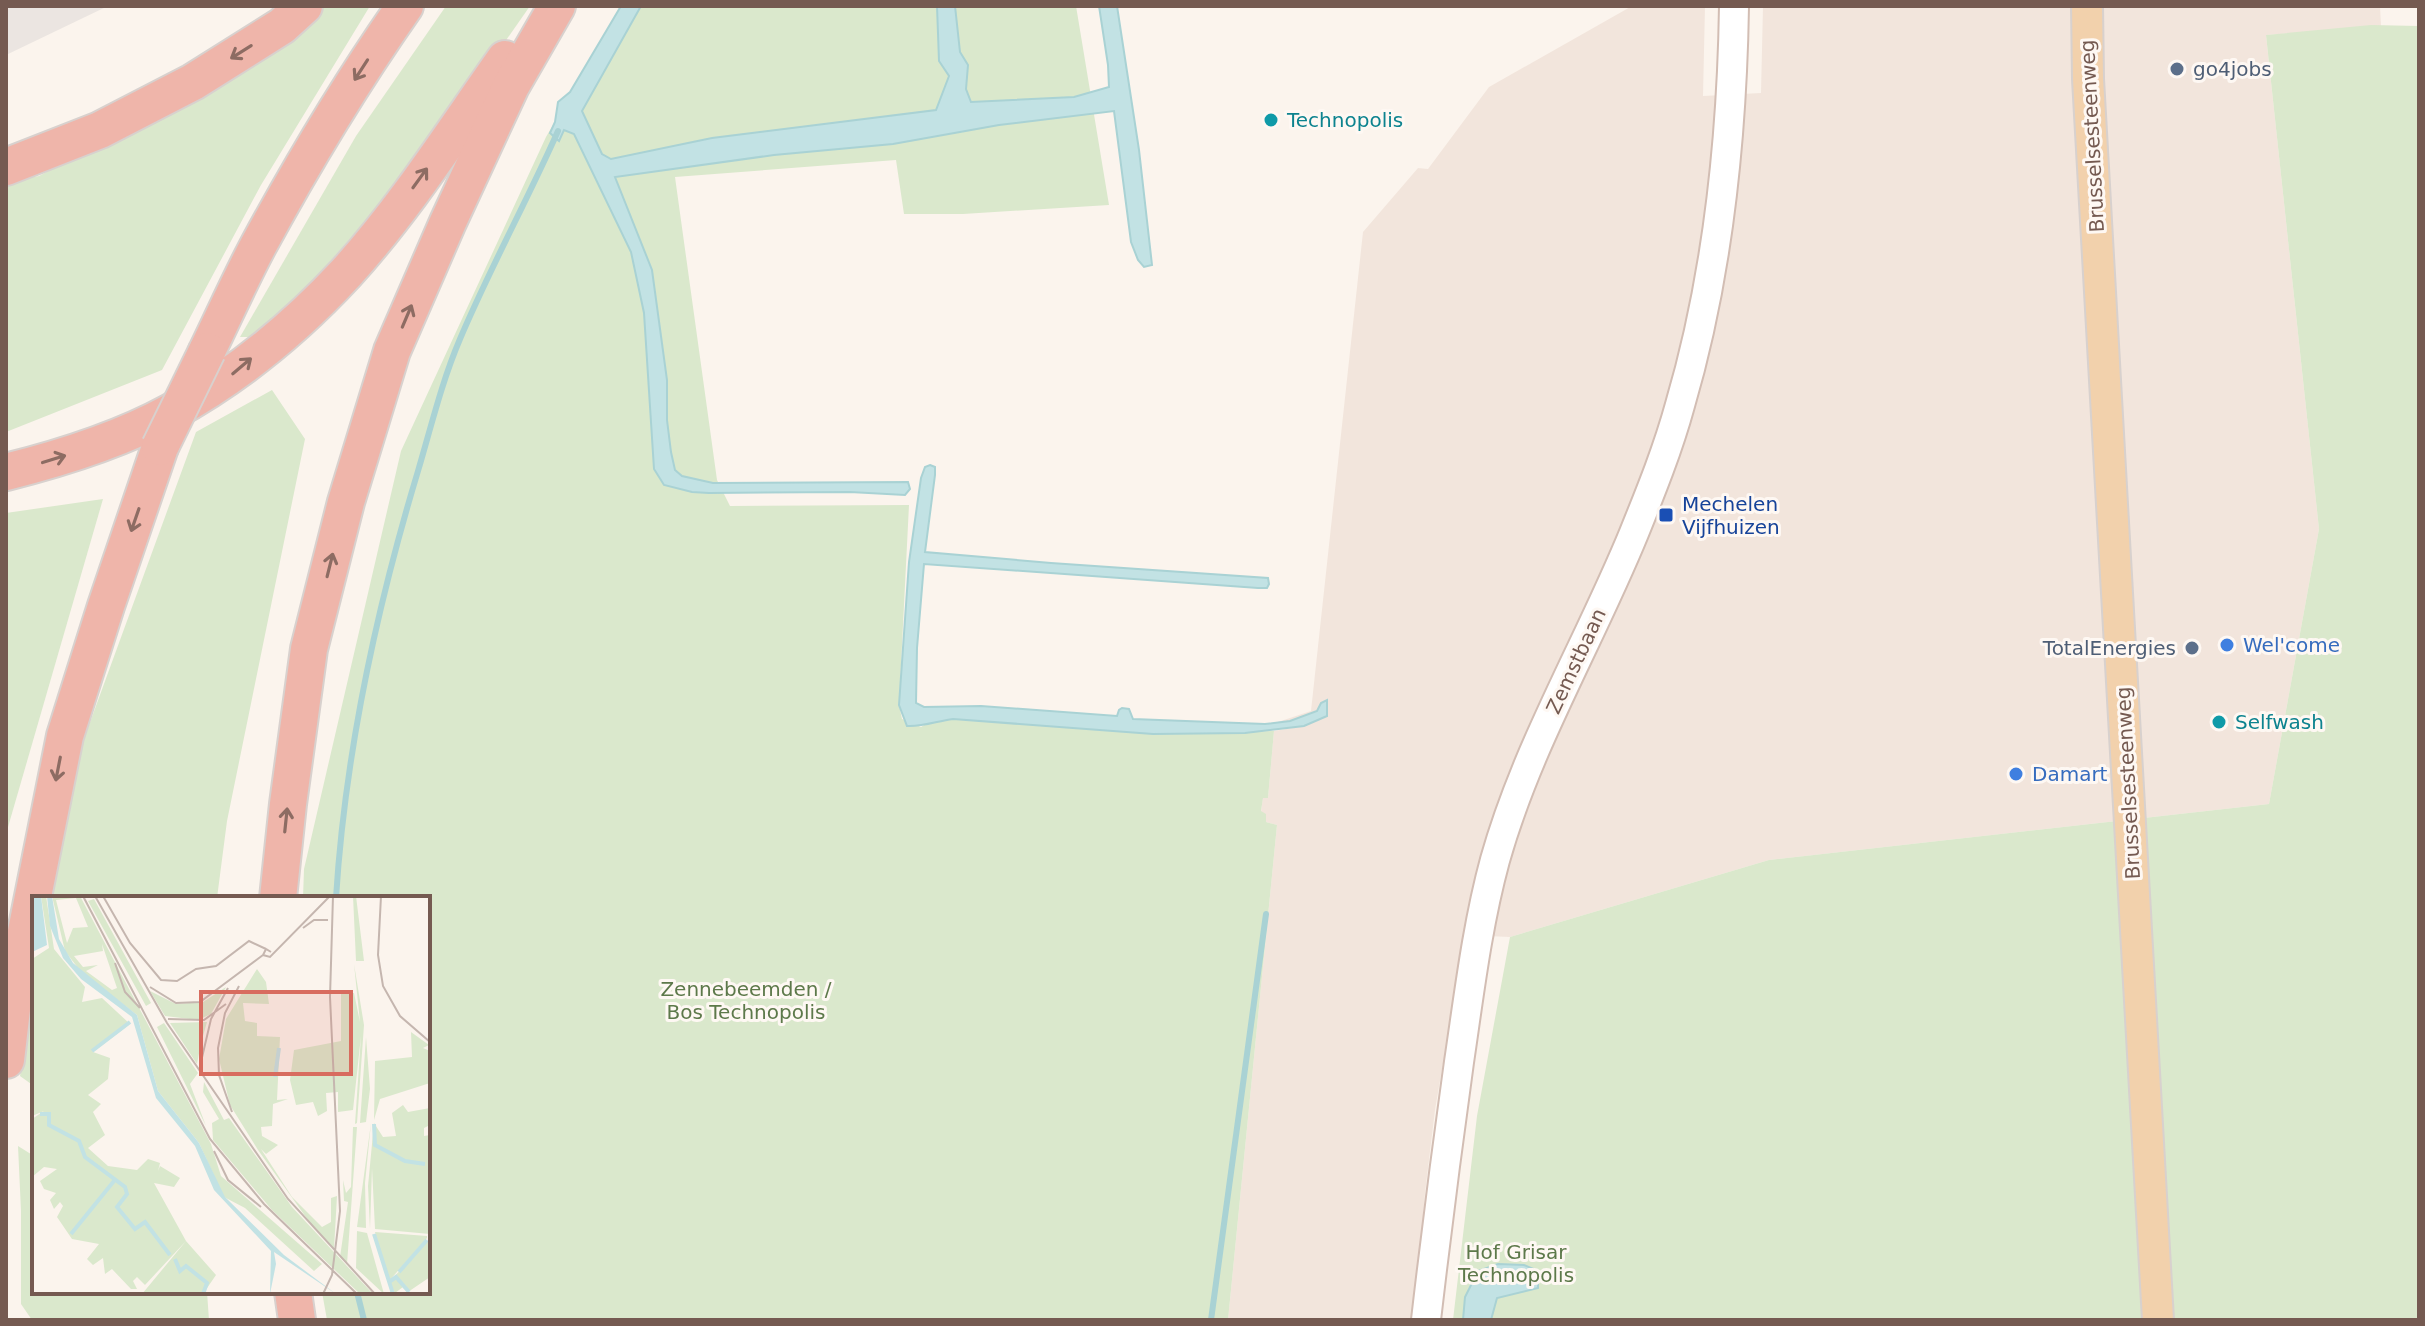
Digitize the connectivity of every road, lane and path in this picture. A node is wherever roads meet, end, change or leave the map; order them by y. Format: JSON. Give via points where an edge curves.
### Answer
{"nodes":[{"id":1,"x":304,"y":6,"type":"edge"},
{"id":2,"x":405,"y":6,"type":"edge"},
{"id":3,"x":544,"y":6,"type":"edge"},
{"id":4,"x":557,"y":6,"type":"edge"},
{"id":5,"x":1734,"y":6,"type":"edge"},
{"id":6,"x":2087,"y":6,"type":"edge"},
{"id":7,"x":6,"y":167,"type":"edge"},
{"id":8,"x":6,"y":472,"type":"edge"},
{"id":9,"x":33,"y":896,"type":"edge"},
{"id":10,"x":278,"y":896,"type":"edge"},
{"id":11,"x":32,"y":902,"type":"edge"},
{"id":12,"x":6,"y":1060,"type":"edge"},
{"id":13,"x":293,"y":1294,"type":"edge"},
{"id":14,"x":297,"y":1320,"type":"edge"},
{"id":15,"x":1426,"y":1320,"type":"edge"},
{"id":16,"x":2158,"y":1320,"type":"edge"}],
"edges":[{"from":1,"to":7,"type":"highway","one_way":true,"via":[[282,26],[193,82],[100,130]]},
{"from":2,"to":9,"type":"highway","one_way":true,"bridge":true,"via":[[361,68],[256,249],[160,447],[65,736]]},
{"from":8,"to":3,"type":"highway","one_way":true,"via":[[55,460],[170,413],[230,376],[295,322],[391,218]]},
{"from":10,"to":4,"type":"highway","one_way":true,"via":[[309,649],[392,351],[511,86]]},
{"from":5,"to":15,"type":"street","name":"Zemstbaan","via":[[1722,193],[1693,355],[1671,437],[1645,505],[1534,751],[1495,860],[1465,1013]]},
{"from":6,"to":16,"type":"main road","name":"Brusselsesteenweg"},
{"from":11,"to":12,"type":"highway","one_way":true,"bridge":true},
{"from":13,"to":14,"type":"highway"}]}
